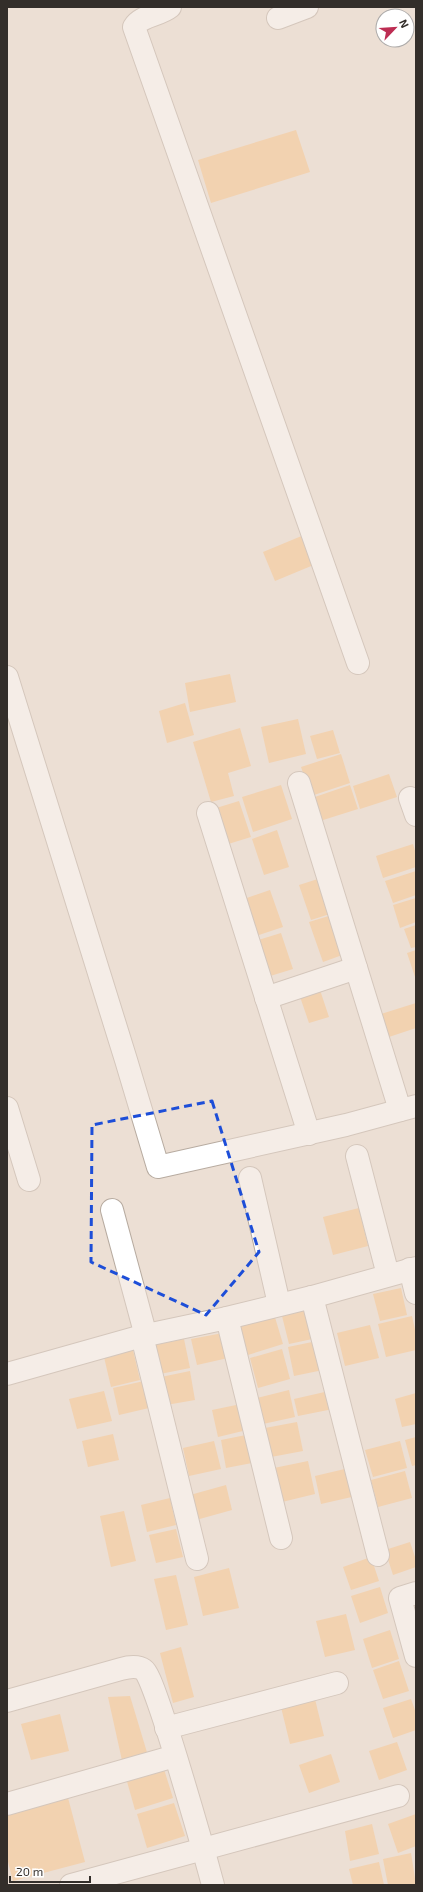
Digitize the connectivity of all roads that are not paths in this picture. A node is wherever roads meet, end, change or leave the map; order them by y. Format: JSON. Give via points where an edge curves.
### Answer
{"nodes":[{"id":1,"x":170,"y":7,"type":"edge"},
{"id":2,"x":307,"y":7,"type":"edge"},
{"id":3,"x":278,"y":18,"type":"dead end"},
{"id":4,"x":358,"y":663,"type":"dead end"},
{"id":5,"x":7,"y":677,"type":"edge"},
{"id":6,"x":299,"y":783,"type":"dead end"},
{"id":7,"x":208,"y":813,"type":"dead end"},
{"id":8,"x":356,"y":968,"type":"junction"},
{"id":9,"x":266,"y":998,"type":"junction"},
{"id":10,"x":7,"y":1108,"type":"edge"},
{"id":11,"x":408,"y":1108,"type":"edge"},
{"id":12,"x":308,"y":1134,"type":"junction"},
{"id":13,"x":357,"y":1156,"type":"dead end"},
{"id":14,"x":250,"y":1178,"type":"dead end"},
{"id":15,"x":29,"y":1180,"type":"dead end"},
{"id":16,"x":112,"y":1210,"type":"dead end"},
{"id":17,"x":413,"y":1268,"type":"edge"},
{"id":18,"x":388,"y":1276,"type":"junction"},
{"id":19,"x":416,"y":1293,"type":"edge"},
{"id":20,"x":312,"y":1297,"type":"junction"},
{"id":21,"x":279,"y":1304,"type":"junction"},
{"id":22,"x":227,"y":1318,"type":"junction"},
{"id":23,"x":144,"y":1336,"type":"junction"},
{"id":24,"x":7,"y":1374,"type":"edge"},
{"id":25,"x":281,"y":1538,"type":"dead end"},
{"id":26,"x":378,"y":1555,"type":"dead end"},
{"id":27,"x":197,"y":1559,"type":"dead end"},
{"id":28,"x":416,"y":1593,"type":"edge"},
{"id":29,"x":416,"y":1656,"type":"edge"},
{"id":30,"x":337,"y":1683,"type":"dead end"},
{"id":31,"x":7,"y":1701,"type":"edge"},
{"id":32,"x":166,"y":1728,"type":"junction"},
{"id":33,"x":175,"y":1756,"type":"junction"},
{"id":34,"x":398,"y":1796,"type":"dead end"},
{"id":35,"x":7,"y":1804,"type":"edge"},
{"id":36,"x":204,"y":1849,"type":"junction"},
{"id":37,"x":72,"y":1885,"type":"edge"},
{"id":38,"x":214,"y":1885,"type":"edge"}],
"edges":[{"from":1,"to":4,"type":"street","via":[[137,22],[134,27],[136,35]]},
{"from":2,"to":3,"type":"street"},
{"from":5,"to":12,"type":"street","via":[[158,1167]]},
{"from":6,"to":8,"type":"street"},
{"from":7,"to":9,"type":"street"},
{"from":8,"to":9,"type":"street"},
{"from":8,"to":11,"type":"street"},
{"from":9,"to":12,"type":"street"},
{"from":10,"to":15,"type":"street"},
{"from":11,"to":12,"type":"street"},
{"from":13,"to":18,"type":"street"},
{"from":14,"to":21,"type":"street"},
{"from":16,"to":23,"type":"street"},
{"from":17,"to":18,"type":"street"},
{"from":17,"to":19,"type":"street"},
{"from":18,"to":20,"type":"street"},
{"from":20,"to":21,"type":"street"},
{"from":20,"to":26,"type":"street"},
{"from":21,"to":22,"type":"street"},
{"from":22,"to":23,"type":"street"},
{"from":22,"to":25,"type":"street"},
{"from":23,"to":24,"type":"street"},
{"from":23,"to":27,"type":"street"},
{"from":28,"to":29,"type":"street","via":[[400,1598]]},
{"from":30,"to":32,"type":"street"},
{"from":31,"to":32,"type":"street","via":[[133,1666],[144,1670],[150,1677]]},
{"from":32,"to":33,"type":"street"},
{"from":33,"to":35,"type":"street"},
{"from":33,"to":36,"type":"street"},
{"from":34,"to":36,"type":"street"},
{"from":36,"to":37,"type":"street"},
{"from":36,"to":38,"type":"street"}]}
